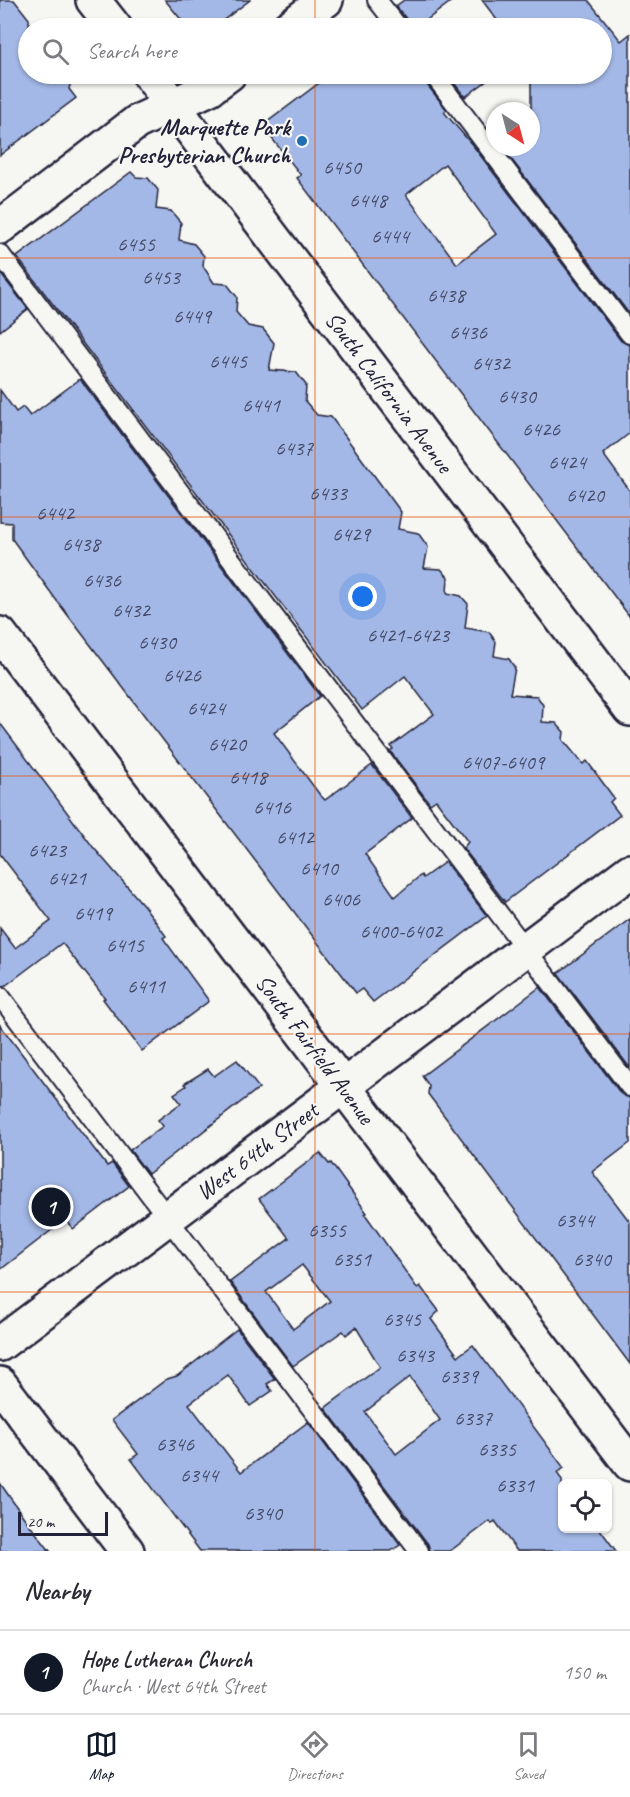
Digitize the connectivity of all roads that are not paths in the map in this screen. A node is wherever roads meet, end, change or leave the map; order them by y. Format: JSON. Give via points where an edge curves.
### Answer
{"nodes":[{"id":1,"x":93,"y":0,"type":"edge"},
{"id":2,"x":326,"y":0,"type":"edge"},
{"id":3,"x":377,"y":0,"type":"edge"},
{"id":4,"x":107,"y":18,"type":"edge"},
{"id":5,"x":302,"y":18,"type":"edge"},
{"id":6,"x":391,"y":18,"type":"edge"},
{"id":7,"x":157,"y":84,"type":"edge"},
{"id":8,"x":215,"y":84,"type":"edge"},
{"id":9,"x":441,"y":84,"type":"edge"},
{"id":10,"x":173,"y":105,"type":"junction"},
{"id":11,"x":0,"y":227,"type":"edge"},
{"id":12,"x":0,"y":254,"type":"edge"},
{"id":13,"x":630,"y":334,"type":"edge"},
{"id":14,"x":0,"y":634,"type":"edge"},
{"id":15,"x":630,"y":710,"type":"edge"},
{"id":16,"x":630,"y":871,"type":"edge"},
{"id":17,"x":526,"y":949,"type":"junction"},
{"id":18,"x":0,"y":996,"type":"edge"},
{"id":19,"x":343,"y":1086,"type":"junction"},
{"id":20,"x":630,"y":1087,"type":"edge"},
{"id":21,"x":168,"y":1218,"type":"junction"},
{"id":22,"x":0,"y":1344,"type":"edge"},
{"id":23,"x":0,"y":1383,"type":"edge"},
{"id":24,"x":630,"y":1464,"type":"edge"},
{"id":25,"x":127,"y":1551,"type":"edge"},
{"id":26,"x":419,"y":1551,"type":"edge"}],
"edges":[{"from":1,"to":4,"type":"street"},
{"from":2,"to":5,"type":"street"},
{"from":3,"to":6,"type":"lane"},
{"from":7,"to":10,"type":"street","name":"South California Avenue"},
{"from":8,"to":10,"type":"street"},
{"from":9,"to":13,"type":"lane"},
{"from":10,"to":11,"type":"street","via":[[137,122]]},
{"from":10,"to":15,"type":"street","name":"South California Avenue"},
{"from":12,"to":17,"type":"lane"},
{"from":14,"to":19,"type":"street","name":"South Fairfield Avenue"},
{"from":16,"to":17,"type":"street","name":"West 64th Street"},
{"from":17,"to":19,"type":"street","name":"West 64th Street"},
{"from":17,"to":20,"type":"lane"},
{"from":18,"to":21,"type":"lane"},
{"from":19,"to":21,"type":"street","name":"West 64th Street"},
{"from":19,"to":24,"type":"street","name":"South Fairfield Avenue"},
{"from":21,"to":22,"type":"street","name":"West 64th Street"},
{"from":21,"to":26,"type":"lane"},
{"from":23,"to":25,"type":"street"}]}
